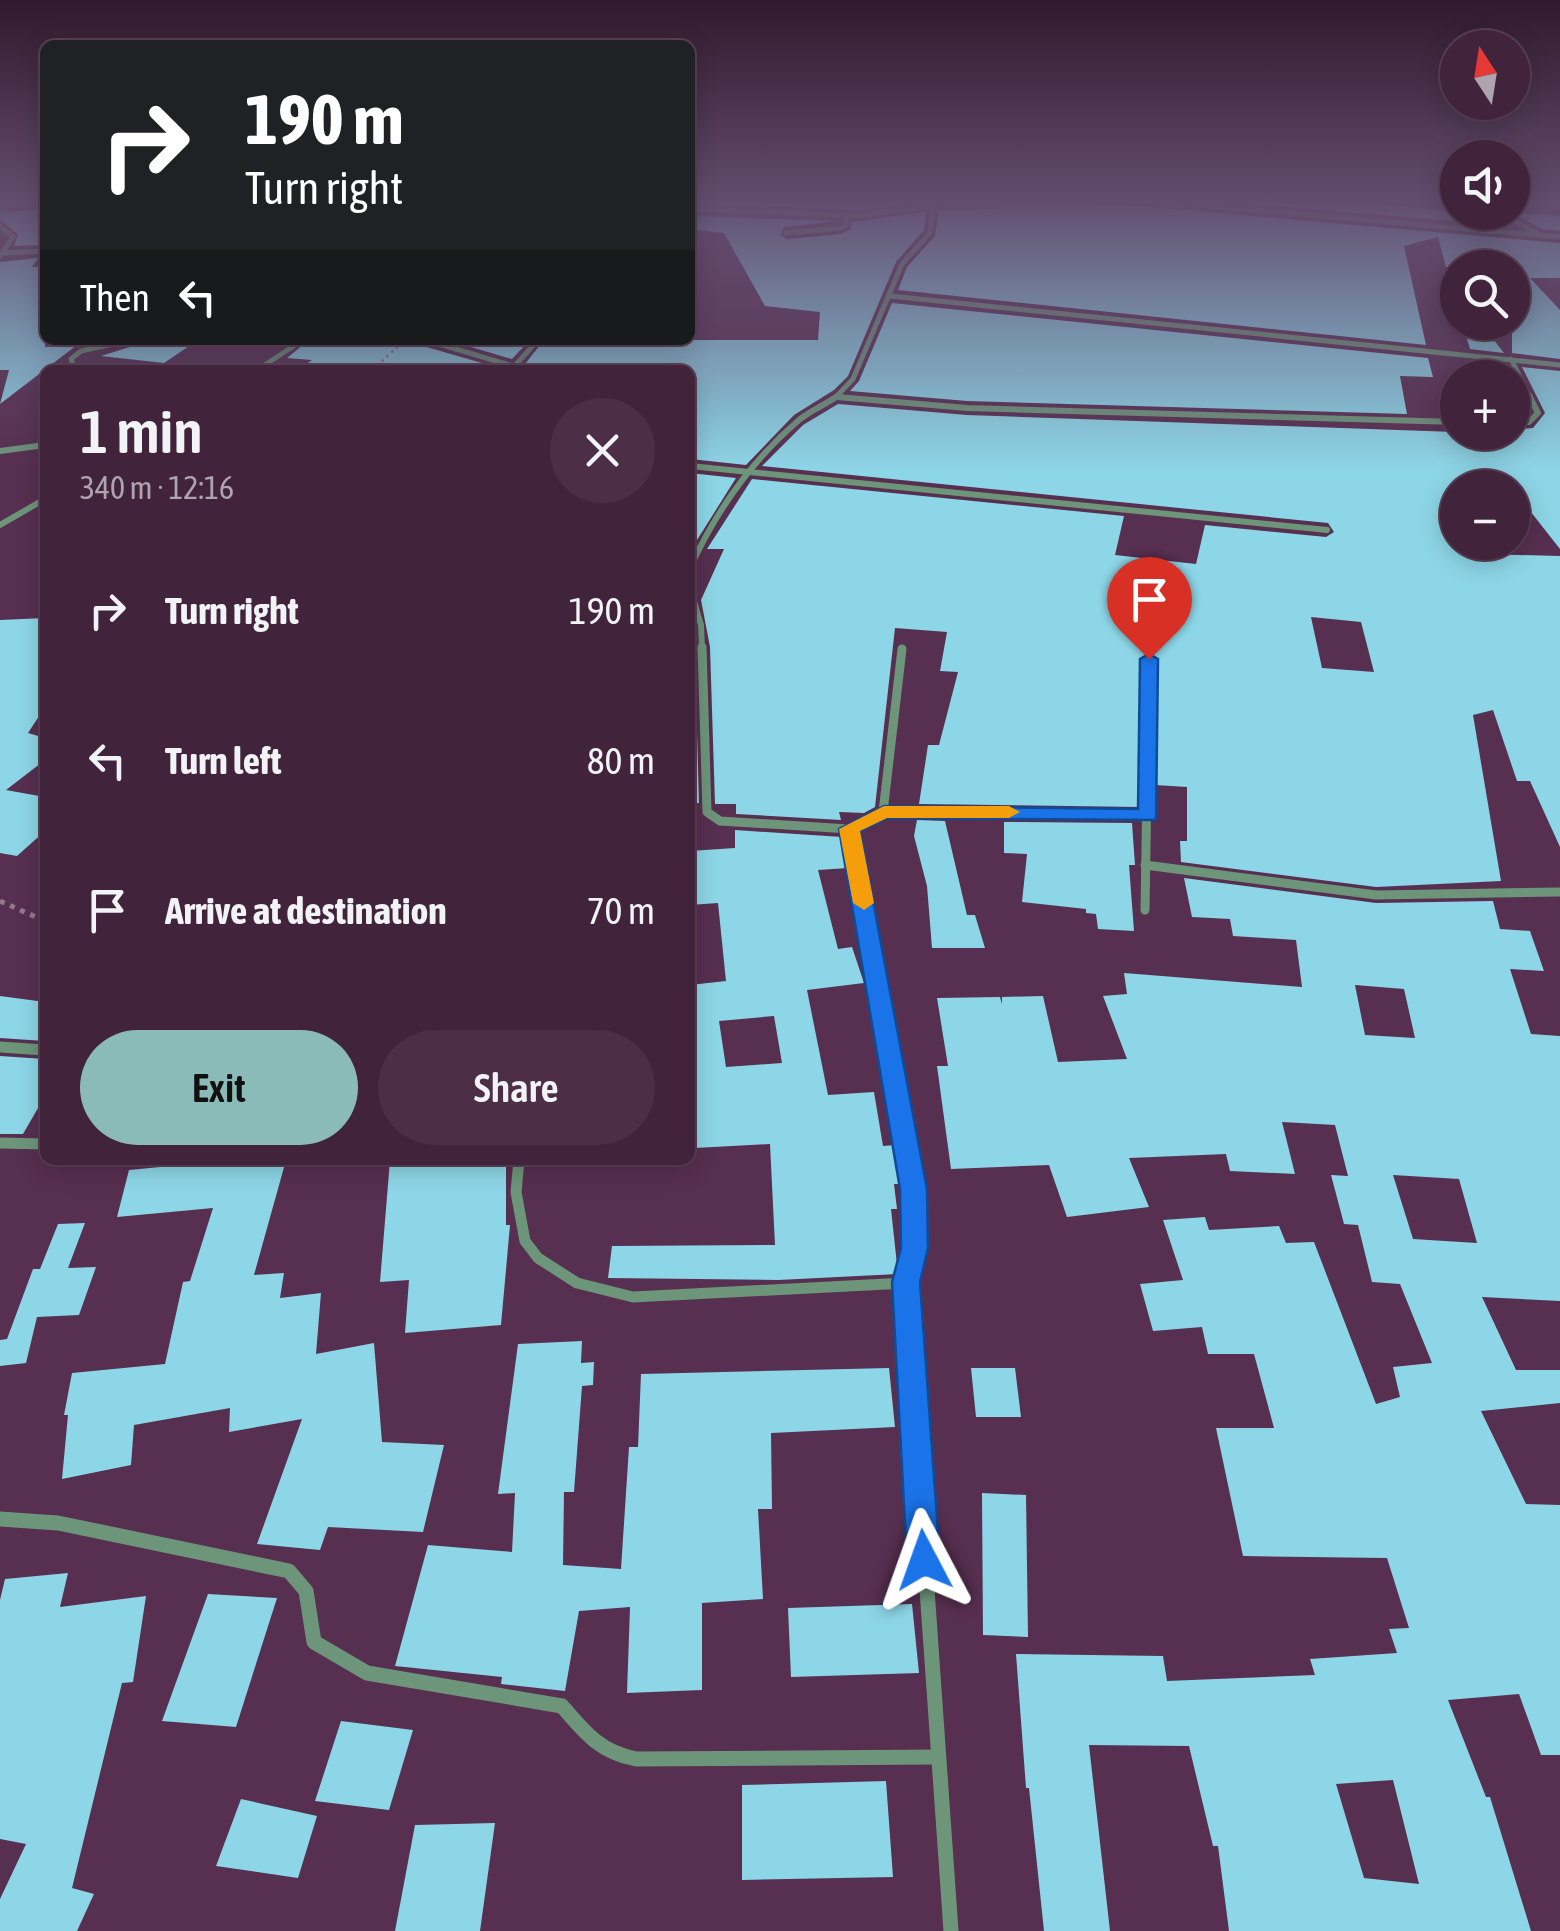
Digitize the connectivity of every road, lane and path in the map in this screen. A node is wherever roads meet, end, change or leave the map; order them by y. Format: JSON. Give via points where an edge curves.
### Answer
{"nodes":[{"id":1,"x":892,"y":291,"type":"edge"},
{"id":2,"x":890,"y":296,"type":"junction"},
{"id":3,"x":109,"y":345,"type":"edge"},
{"id":4,"x":295,"y":345,"type":"edge"},
{"id":5,"x":400,"y":345,"type":"edge"},
{"id":6,"x":441,"y":345,"type":"edge"},
{"id":7,"x":533,"y":345,"type":"edge"},
{"id":8,"x":1511,"y":359,"type":"joint"},
{"id":9,"x":1560,"y":364,"type":"edge"},
{"id":10,"x":73,"y":365,"type":"edge"},
{"id":11,"x":265,"y":365,"type":"edge"},
{"id":12,"x":378,"y":365,"type":"edge"},
{"id":13,"x":503,"y":365,"type":"edge"},
{"id":14,"x":515,"y":365,"type":"edge"},
{"id":15,"x":837,"y":397,"type":"junction"},
{"id":16,"x":1530,"y":398,"type":"edge"},
{"id":17,"x":1440,"y":421,"type":"edge"},
{"id":18,"x":1530,"y":421,"type":"edge"},
{"id":19,"x":40,"y":445,"type":"edge"},
{"id":20,"x":0,"y":451,"type":"edge"},
{"id":21,"x":695,"y":467,"type":"edge"},
{"id":22,"x":748,"y":472,"type":"junction"},
{"id":23,"x":40,"y":502,"type":"edge"},
{"id":24,"x":0,"y":525,"type":"edge"},
{"id":25,"x":1327,"y":530,"type":"dead end"},
{"id":26,"x":695,"y":557,"type":"edge"},
{"id":27,"x":695,"y":609,"type":"edge"},
{"id":28,"x":902,"y":649,"type":"dead end"},
{"id":29,"x":1149,"y":659,"type":"dead end"},
{"id":30,"x":884,"y":812,"type":"junction"},
{"id":31,"x":1148,"y":816,"type":"junction"},
{"id":32,"x":849,"y":829,"type":"junction"},
{"id":33,"x":1145,"y":866,"type":"junction"},
{"id":34,"x":1560,"y":892,"type":"edge"},
{"id":35,"x":0,"y":901,"type":"edge"},
{"id":36,"x":1145,"y":910,"type":"dead end"},
{"id":37,"x":40,"y":918,"type":"edge"},
{"id":38,"x":0,"y":1047,"type":"edge"},
{"id":39,"x":40,"y":1050,"type":"edge"},
{"id":40,"x":0,"y":1143,"type":"edge"},
{"id":41,"x":40,"y":1144,"type":"edge"},
{"id":42,"x":519,"y":1165,"type":"edge"},
{"id":43,"x":906,"y":1282,"type":"junction"},
{"id":44,"x":0,"y":1518,"type":"edge"},
{"id":45,"x":936,"y":1757,"type":"junction"},
{"id":46,"x":951,"y":1931,"type":"edge"}],
"edges":[{"from":1,"to":2,"type":"street"},
{"from":2,"to":8,"type":"street"},
{"from":2,"to":15,"type":"street","via":[[854,379]]},
{"from":3,"to":10,"type":"street","via":[[81,351]]},
{"from":4,"to":11,"type":"street"},
{"from":5,"to":12,"type":"path"},
{"from":6,"to":13,"type":"street"},
{"from":7,"to":14,"type":"street"},
{"from":8,"to":9,"type":"street"},
{"from":15,"to":17,"type":"street","via":[[908,406]]},
{"from":15,"to":22,"type":"street","via":[[801,418]]},
{"from":16,"to":18,"type":"street","via":[[1538,414]]},
{"from":19,"to":20,"type":"street"},
{"from":21,"to":22,"type":"street"},
{"from":22,"to":25,"type":"street"},
{"from":22,"to":26,"type":"street","via":[[715,514]]},
{"from":23,"to":24,"type":"street"},
{"from":27,"to":32,"type":"street","via":[[703,642],[707,812],[720,821]]},
{"from":28,"to":30,"type":"street"},
{"from":29,"to":31,"type":"street"},
{"from":30,"to":31,"type":"street"},
{"from":30,"to":32,"type":"street"},
{"from":31,"to":33,"type":"street"},
{"from":32,"to":43,"type":"street","via":[[914,1189],[914,1248]]},
{"from":33,"to":34,"type":"street","via":[[1376,895]]},
{"from":33,"to":36,"type":"street"},
{"from":35,"to":37,"type":"path"},
{"from":38,"to":39,"type":"street"},
{"from":40,"to":41,"type":"street"},
{"from":42,"to":43,"type":"street","via":[[516,1224],[527,1249],[542,1266],[595,1291],[634,1297]]},
{"from":43,"to":45,"type":"street"},
{"from":44,"to":45,"type":"street","via":[[289,1571],[306,1591],[314,1642],[339,1660],[367,1673],[562,1706],[593,1743],[615,1755]]},
{"from":45,"to":46,"type":"street"}]}
